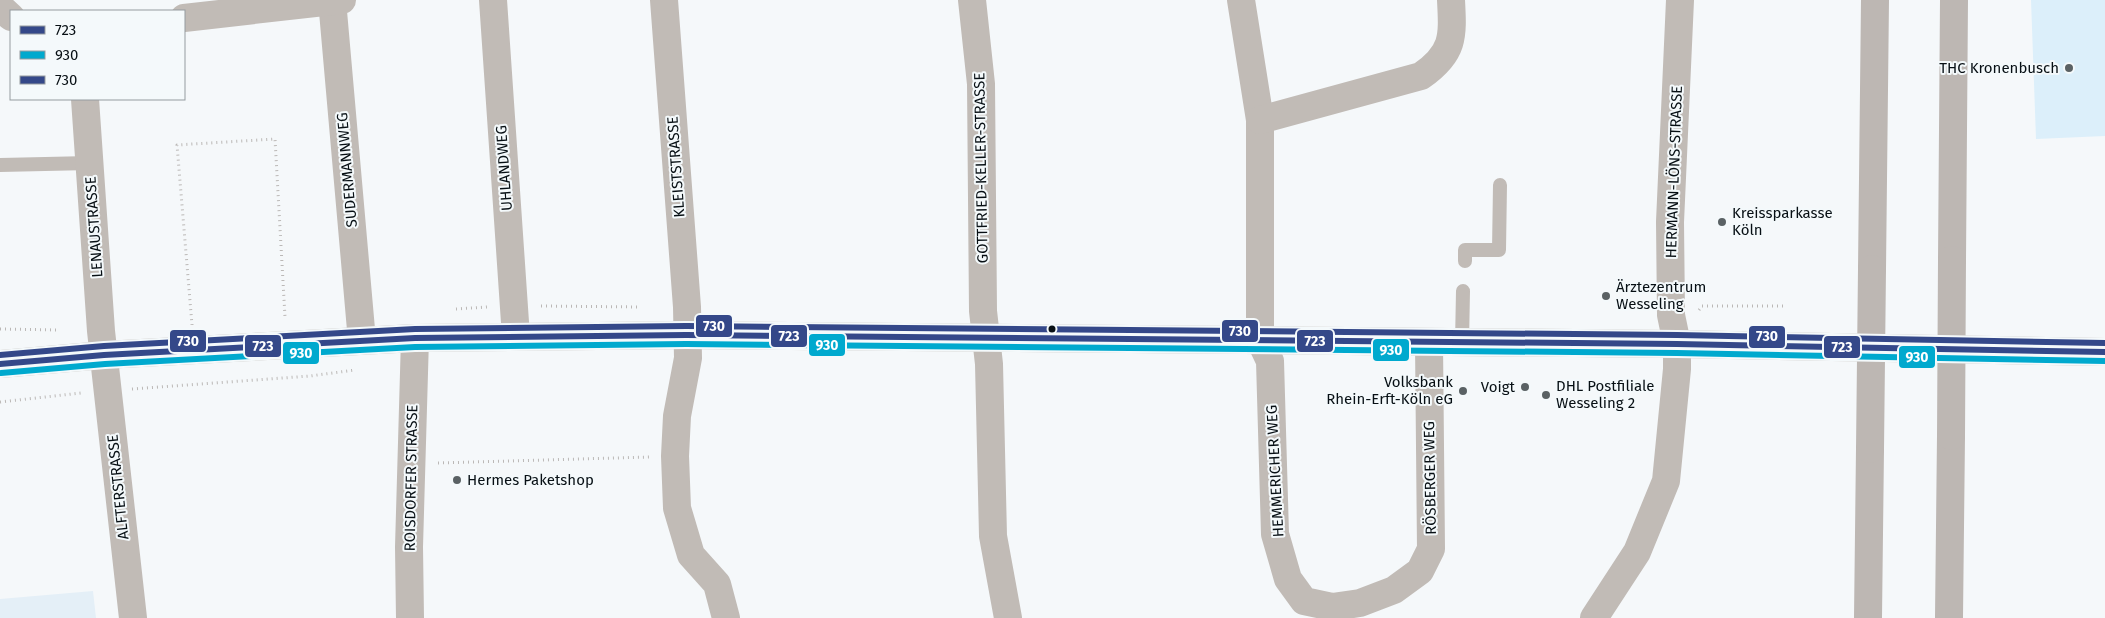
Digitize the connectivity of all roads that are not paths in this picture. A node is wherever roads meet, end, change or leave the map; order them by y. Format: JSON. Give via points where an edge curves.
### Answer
{"nodes":[{"id":1,"x":335,"y":0,"type":"edge"},
{"id":2,"x":493,"y":0,"type":"edge"},
{"id":3,"x":664,"y":0,"type":"edge"},
{"id":4,"x":972,"y":0,"type":"edge"},
{"id":5,"x":1241,"y":0,"type":"edge"},
{"id":6,"x":1451,"y":0,"type":"edge"},
{"id":7,"x":1680,"y":0,"type":"edge"},
{"id":8,"x":1875,"y":0,"type":"edge"},
{"id":9,"x":1954,"y":0,"type":"edge"},
{"id":10,"x":0,"y":7,"type":"edge"},
{"id":11,"x":10,"y":17,"type":"edge"},
{"id":12,"x":185,"y":18,"type":"edge"},
{"id":13,"x":85,"y":100,"type":"edge"},
{"id":14,"x":1260,"y":120,"type":"junction"},
{"id":15,"x":90,"y":163,"type":"junction"},
{"id":16,"x":0,"y":165,"type":"edge"},
{"id":17,"x":1500,"y":185,"type":"dead end"},
{"id":18,"x":1465,"y":261,"type":"dead end"},
{"id":19,"x":1463,"y":291,"type":"dead end"},
{"id":20,"x":686,"y":335,"type":"junction"},
{"id":21,"x":516,"y":337,"type":"junction"},
{"id":22,"x":985,"y":337,"type":"junction"},
{"id":23,"x":415,"y":338,"type":"junction"},
{"id":24,"x":1260,"y":340,"type":"junction"},
{"id":25,"x":362,"y":341,"type":"junction"},
{"id":26,"x":1429,"y":343,"type":"junction"},
{"id":27,"x":1462,"y":343,"type":"junction"},
{"id":28,"x":1677,"y":344,"type":"junction"},
{"id":29,"x":2105,"y":352,"type":"edge"},
{"id":30,"x":104,"y":355,"type":"junction"},
{"id":31,"x":0,"y":364,"type":"edge"},
{"id":32,"x":1360,"y":603,"type":"joint"},
{"id":33,"x":133,"y":618,"type":"edge"},
{"id":34,"x":410,"y":618,"type":"edge"},
{"id":35,"x":726,"y":618,"type":"edge"},
{"id":36,"x":1008,"y":618,"type":"edge"},
{"id":37,"x":1594,"y":618,"type":"edge"},
{"id":38,"x":1868,"y":618,"type":"edge"},
{"id":39,"x":1949,"y":618,"type":"edge"}],
"edges":[{"from":1,"to":12,"type":"street"},
{"from":1,"to":25,"type":"street","name":"SUDERMANNWEG"},
{"from":2,"to":21,"type":"street","name":"UHLANDWEG"},
{"from":3,"to":20,"type":"street","name":"KLEISTSTRASSE","via":[[687,307]]},
{"from":4,"to":22,"type":"street","name":"GOTTFRIED-KELLER-STRASSE","via":[[981,84]]},
{"from":5,"to":14,"type":"street"},
{"from":6,"to":14,"type":"street","via":[[1451,42],[1432,68],[1421,76]]},
{"from":7,"to":28,"type":"street","name":"HERMANN-LÖNS-STRASSE","via":[[1670,222],[1671,314]]},
{"from":8,"to":38,"type":"highway","bridge":true},
{"from":9,"to":39,"type":"highway","bridge":true},
{"from":10,"to":11,"type":"street"},
{"from":13,"to":15,"type":"street","name":"LENAUSTRASSE"},
{"from":14,"to":24,"type":"street"},
{"from":15,"to":16,"type":"lane"},
{"from":15,"to":30,"type":"street","name":"LENAUSTRASSE"},
{"from":17,"to":18,"type":"lane","via":[[1499,250],[1465,250]]},
{"from":19,"to":27,"type":"lane"},
{"from":20,"to":21,"type":"street"},
{"from":20,"to":22,"type":"street"},
{"from":20,"to":35,"type":"street","name":"KLEISTSTRASSE","via":[[688,358],[675,456],[677,508],[691,555],[717,584]]},
{"from":21,"to":23,"type":"street"},
{"from":22,"to":24,"type":"street"},
{"from":22,"to":36,"type":"street","name":"GOTTFRIED-KELLER-STRASSE","via":[[989,364],[993,536]]},
{"from":23,"to":25,"type":"street"},
{"from":23,"to":34,"type":"street","name":"ROISDORFER STRASSE","via":[[408,547]]},
{"from":24,"to":26,"type":"street"},
{"from":24,"to":32,"type":"street","name":"HEMMERICHER WEG","via":[[1270,361],[1275,534],[1288,579],[1304,601],[1332,607]]},
{"from":25,"to":30,"type":"street"},
{"from":26,"to":27,"type":"street"},
{"from":26,"to":32,"type":"street","name":"RÖSBERGER WEG","via":[[1431,549],[1420,571],[1394,590]]},
{"from":27,"to":28,"type":"street"},
{"from":28,"to":29,"type":"street"},
{"from":28,"to":37,"type":"street","name":"HERMANN-LÖNS-STRASSE","via":[[1666,481],[1637,552]]},
{"from":30,"to":31,"type":"street"},
{"from":30,"to":33,"type":"street","name":"ALFTERSTRASSE"}]}
